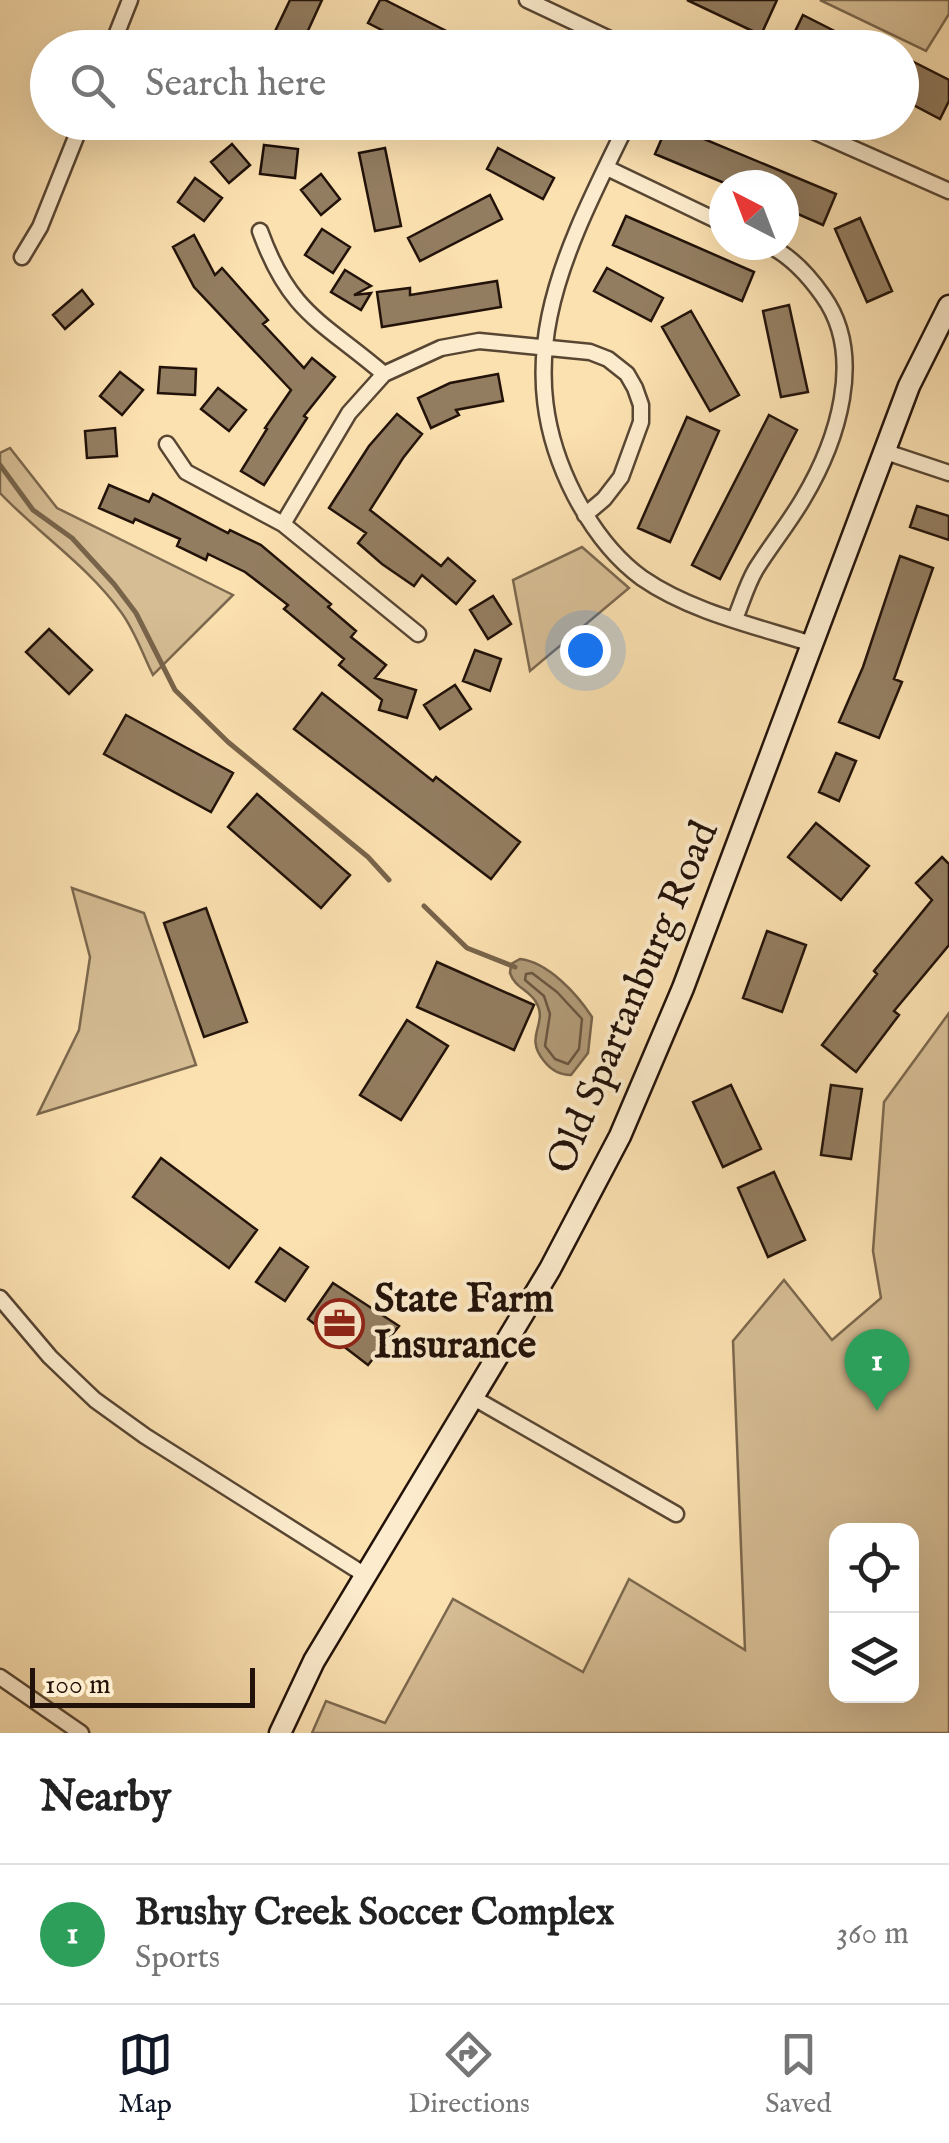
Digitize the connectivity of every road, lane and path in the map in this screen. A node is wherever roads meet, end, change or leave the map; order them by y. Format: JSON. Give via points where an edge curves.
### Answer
{"nodes":[{"id":1,"x":130,"y":0,"type":"edge"},
{"id":2,"x":526,"y":0,"type":"edge"},
{"id":3,"x":118,"y":30,"type":"edge"},
{"id":4,"x":590,"y":30,"type":"edge"},
{"id":5,"x":75,"y":140,"type":"edge"},
{"id":6,"x":620,"y":140,"type":"edge"},
{"id":7,"x":834,"y":140,"type":"edge"},
{"id":8,"x":607,"y":168,"type":"junction"},
{"id":9,"x":949,"y":191,"type":"edge"},
{"id":10,"x":709,"y":217,"type":"edge"},
{"id":11,"x":260,"y":231,"type":"dead end"},
{"id":12,"x":22,"y":257,"type":"dead end"},
{"id":13,"x":790,"y":260,"type":"edge"},
{"id":14,"x":949,"y":306,"type":"edge"},
{"id":15,"x":542,"y":348,"type":"junction"},
{"id":16,"x":384,"y":374,"type":"junction"},
{"id":17,"x":167,"y":444,"type":"dead end"},
{"id":18,"x":883,"y":451,"type":"junction"},
{"id":19,"x":949,"y":473,"type":"edge"},
{"id":20,"x":585,"y":514,"type":"junction"},
{"id":21,"x":284,"y":524,"type":"junction"},
{"id":22,"x":735,"y":618,"type":"junction"},
{"id":23,"x":418,"y":634,"type":"dead end"},
{"id":24,"x":812,"y":644,"type":"junction"},
{"id":25,"x":0,"y":1298,"type":"edge"},
{"id":26,"x":472,"y":1397,"type":"junction"},
{"id":27,"x":676,"y":1514,"type":"dead end"},
{"id":28,"x":365,"y":1574,"type":"junction"},
{"id":29,"x":0,"y":1677,"type":"edge"},
{"id":30,"x":81,"y":1733,"type":"edge"},
{"id":31,"x":280,"y":1733,"type":"edge"}],
"edges":[{"from":1,"to":3,"type":"street"},
{"from":2,"to":4,"type":"street"},
{"from":5,"to":12,"type":"street"},
{"from":6,"to":8,"type":"street"},
{"from":7,"to":9,"type":"street"},
{"from":8,"to":10,"type":"street"},
{"from":8,"to":15,"type":"street","via":[[562,271]]},
{"from":11,"to":16,"type":"street","via":[[302,308]]},
{"from":13,"to":22,"type":"street","via":[[829,304],[840,332],[844,386],[826,453],[754,572]]},
{"from":14,"to":18,"type":"main road","name":"Old Spartanburg Road"},
{"from":15,"to":16,"type":"street","via":[[461,343]]},
{"from":15,"to":20,"type":"street","via":[[548,424]]},
{"from":15,"to":20,"type":"street","via":[[608,359],[626,374],[641,405],[621,477]]},
{"from":16,"to":21,"type":"street","via":[[349,413]]},
{"from":17,"to":21,"type":"street","via":[[195,479]]},
{"from":18,"to":19,"type":"street"},
{"from":18,"to":24,"type":"main road","name":"Old Spartanburg Road"},
{"from":20,"to":22,"type":"street","via":[[640,577]]},
{"from":21,"to":23,"type":"street"},
{"from":22,"to":24,"type":"street"},
{"from":24,"to":26,"type":"main road","name":"Old Spartanburg Road","via":[[620,1136]]},
{"from":25,"to":28,"type":"street","via":[[96,1400]]},
{"from":26,"to":27,"type":"street"},
{"from":26,"to":28,"type":"main road","name":"Old Spartanburg Road"},
{"from":28,"to":31,"type":"main road","name":"Old Spartanburg Road"},
{"from":29,"to":30,"type":"street"}]}
